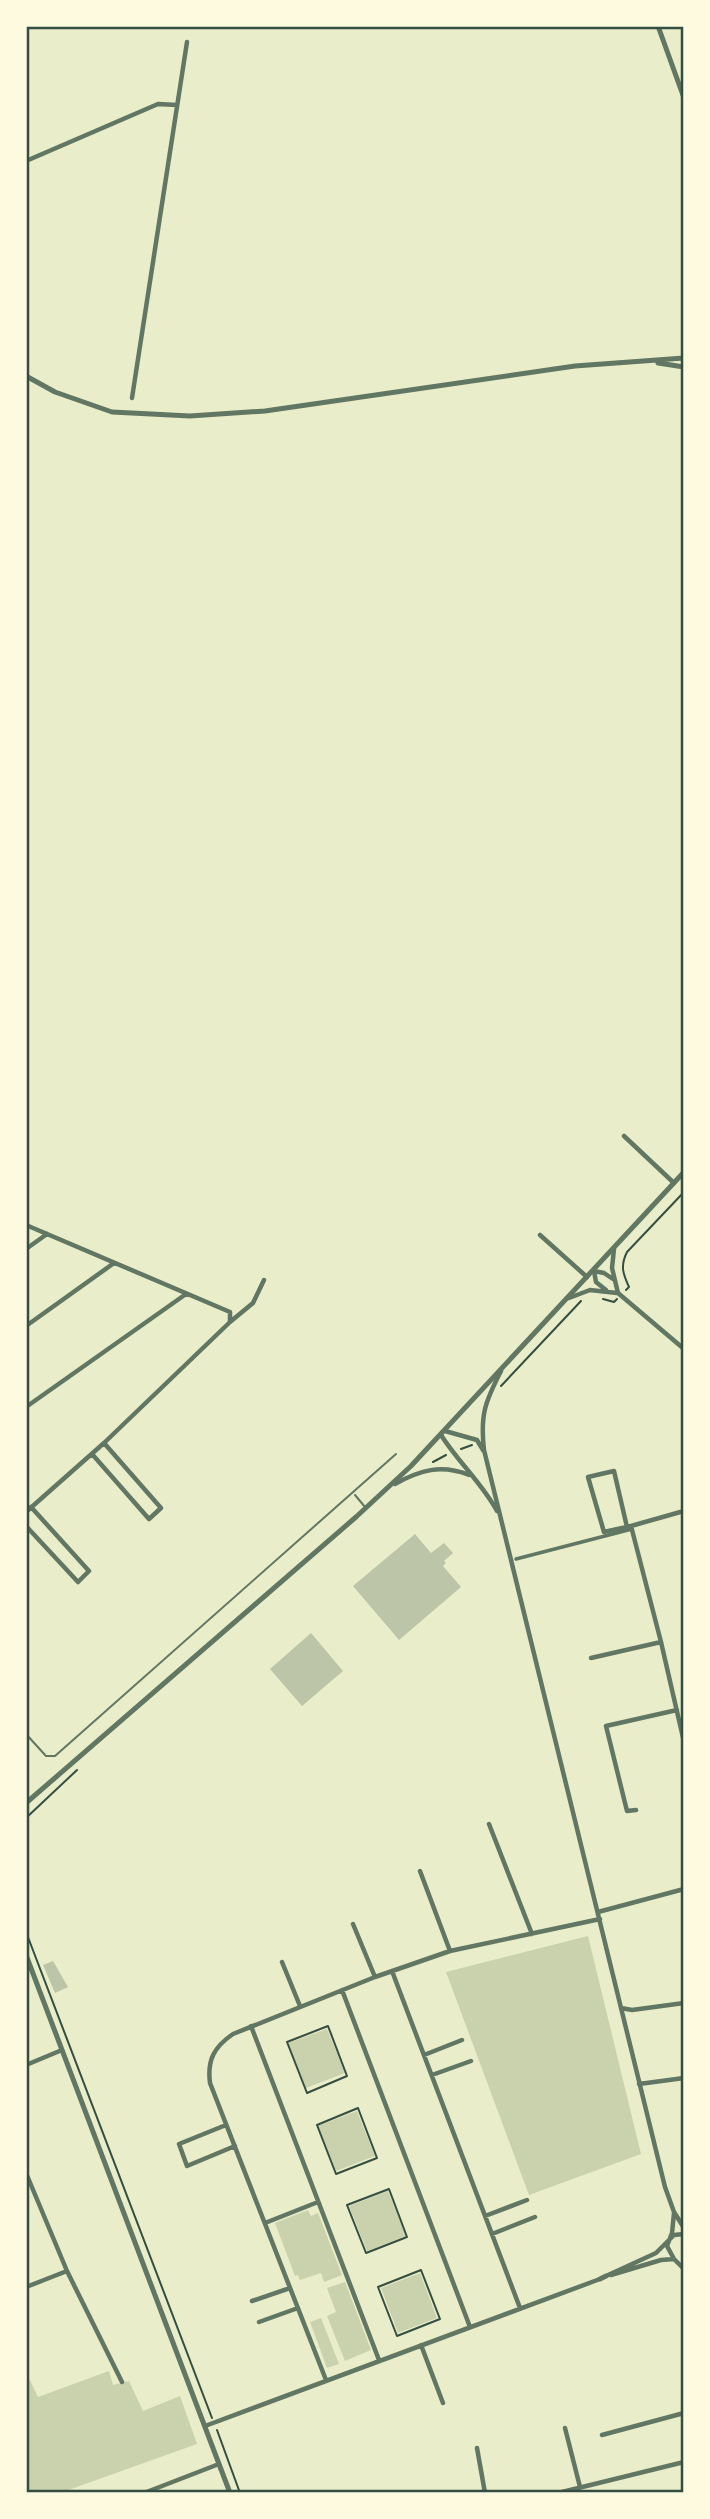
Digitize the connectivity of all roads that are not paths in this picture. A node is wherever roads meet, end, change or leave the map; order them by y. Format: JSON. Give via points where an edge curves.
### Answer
{"nodes":[{"id":1,"x":658,"y":26,"type":"edge"},
{"id":2,"x":187,"y":42,"type":"dead end"},
{"id":3,"x":684,"y":98,"type":"edge"},
{"id":4,"x":177,"y":105,"type":"junction"},
{"id":5,"x":26,"y":160,"type":"edge"},
{"id":6,"x":684,"y":358,"type":"edge"},
{"id":7,"x":648,"y":361,"type":"junction"},
{"id":8,"x":684,"y":367,"type":"edge"},
{"id":9,"x":26,"y":376,"type":"edge"},
{"id":10,"x":132,"y":398,"type":"dead end"},
{"id":11,"x":624,"y":1136,"type":"dead end"},
{"id":12,"x":684,"y":1172,"type":"edge"},
{"id":13,"x":674,"y":1183,"type":"junction"},
{"id":14,"x":26,"y":1226,"type":"edge"},
{"id":15,"x":47,"y":1234,"type":"junction"},
{"id":16,"x":540,"y":1235,"type":"dead end"},
{"id":17,"x":26,"y":1249,"type":"edge"},
{"id":18,"x":614,"y":1249,"type":"junction"},
{"id":19,"x":114,"y":1263,"type":"junction"},
{"id":20,"x":594,"y":1271,"type":"junction"},
{"id":21,"x":587,"y":1278,"type":"junction"},
{"id":22,"x":613,"y":1279,"type":"junction"},
{"id":23,"x":264,"y":1280,"type":"dead end"},
{"id":24,"x":606,"y":1291,"type":"junction"},
{"id":25,"x":186,"y":1294,"type":"junction"},
{"id":26,"x":619,"y":1294,"type":"junction"},
{"id":27,"x":568,"y":1298,"type":"junction"},
{"id":28,"x":230,"y":1322,"type":"junction"},
{"id":29,"x":26,"y":1326,"type":"edge"},
{"id":30,"x":684,"y":1349,"type":"edge"},
{"id":31,"x":503,"y":1366,"type":"junction"},
{"id":32,"x":26,"y":1407,"type":"edge"},
{"id":33,"x":443,"y":1433,"type":"junction"},
{"id":34,"x":104,"y":1443,"type":"junction"},
{"id":35,"x":484,"y":1450,"type":"junction"},
{"id":36,"x":92,"y":1454,"type":"junction"},
{"id":37,"x":396,"y":1454,"type":"dead end"},
{"id":38,"x":473,"y":1476,"type":"junction"},
{"id":39,"x":385,"y":1489,"type":"junction"},
{"id":40,"x":353,"y":1494,"type":"junction"},
{"id":41,"x":32,"y":1507,"type":"junction"},
{"id":42,"x":366,"y":1508,"type":"junction"},
{"id":43,"x":684,"y":1511,"type":"edge"},
{"id":44,"x":26,"y":1512,"type":"edge"},
{"id":45,"x":501,"y":1518,"type":"junction"},
{"id":46,"x":26,"y":1525,"type":"edge"},
{"id":47,"x":630,"y":1527,"type":"junction"},
{"id":48,"x":516,"y":1559,"type":"dead end"},
{"id":49,"x":661,"y":1642,"type":"junction"},
{"id":50,"x":592,"y":1658,"type":"dead end"},
{"id":51,"x":677,"y":1710,"type":"junction"},
{"id":52,"x":26,"y":1734,"type":"edge"},
{"id":53,"x":684,"y":1742,"type":"edge"},
{"id":54,"x":26,"y":1803,"type":"edge"},
{"id":55,"x":636,"y":1810,"type":"dead end"},
{"id":56,"x":489,"y":1824,"type":"dead end"},
{"id":57,"x":420,"y":1871,"type":"dead end"},
{"id":58,"x":684,"y":1889,"type":"edge"},
{"id":59,"x":598,"y":1912,"type":"junction"},
{"id":60,"x":600,"y":1919,"type":"junction"},
{"id":61,"x":353,"y":1923,"type":"dead end"},
{"id":62,"x":532,"y":1934,"type":"junction"},
{"id":63,"x":450,"y":1951,"type":"junction"},
{"id":64,"x":26,"y":1955,"type":"edge"},
{"id":65,"x":282,"y":1962,"type":"dead end"},
{"id":66,"x":392,"y":1970,"type":"junction"},
{"id":67,"x":375,"y":1977,"type":"junction"},
{"id":68,"x":342,"y":1990,"type":"junction"},
{"id":69,"x":684,"y":2003,"type":"edge"},
{"id":70,"x":300,"y":2006,"type":"junction"},
{"id":71,"x":621,"y":2008,"type":"junction"},
{"id":72,"x":251,"y":2026,"type":"junction"},
{"id":73,"x":462,"y":2040,"type":"dead end"},
{"id":74,"x":63,"y":2049,"type":"junction"},
{"id":75,"x":424,"y":2055,"type":"junction"},
{"id":76,"x":471,"y":2060,"type":"dead end"},
{"id":77,"x":26,"y":2065,"type":"edge"},
{"id":78,"x":432,"y":2075,"type":"junction"},
{"id":79,"x":684,"y":2078,"type":"edge"},
{"id":80,"x":639,"y":2084,"type":"junction"},
{"id":81,"x":226,"y":2125,"type":"junction"},
{"id":82,"x":235,"y":2146,"type":"junction"},
{"id":83,"x":26,"y":2172,"type":"edge"},
{"id":84,"x":527,"y":2200,"type":"dead end"},
{"id":85,"x":318,"y":2202,"type":"junction"},
{"id":86,"x":674,"y":2212,"type":"junction"},
{"id":87,"x":485,"y":2216,"type":"junction"},
{"id":88,"x":535,"y":2217,"type":"dead end"},
{"id":89,"x":265,"y":2222,"type":"junction"},
{"id":90,"x":684,"y":2231,"type":"edge"},
{"id":91,"x":492,"y":2234,"type":"junction"},
{"id":92,"x":669,"y":2239,"type":"junction"},
{"id":93,"x":674,"y":2259,"type":"junction"},
{"id":94,"x":683,"y":2267,"type":"edge"},
{"id":95,"x":67,"y":2271,"type":"junction"},
{"id":96,"x":603,"y":2277,"type":"junction"},
{"id":97,"x":26,"y":2287,"type":"edge"},
{"id":98,"x":290,"y":2288,"type":"junction"},
{"id":99,"x":252,"y":2301,"type":"dead end"},
{"id":100,"x":298,"y":2308,"type":"junction"},
{"id":101,"x":520,"y":2308,"type":"junction"},
{"id":102,"x":259,"y":2322,"type":"dead end"},
{"id":103,"x":470,"y":2327,"type":"junction"},
{"id":104,"x":421,"y":2345,"type":"junction"},
{"id":105,"x":379,"y":2360,"type":"junction"},
{"id":106,"x":326,"y":2380,"type":"junction"},
{"id":107,"x":122,"y":2382,"type":"dead end"},
{"id":108,"x":443,"y":2403,"type":"dead end"},
{"id":109,"x":684,"y":2413,"type":"edge"},
{"id":110,"x":205,"y":2426,"type":"junction"},
{"id":111,"x":565,"y":2428,"type":"dead end"},
{"id":112,"x":602,"y":2435,"type":"dead end"},
{"id":113,"x":477,"y":2448,"type":"dead end"},
{"id":114,"x":684,"y":2462,"type":"edge"},
{"id":115,"x":219,"y":2464,"type":"junction"},
{"id":116,"x":580,"y":2487,"type":"junction"},
{"id":117,"x":144,"y":2493,"type":"edge"},
{"id":118,"x":230,"y":2493,"type":"edge"},
{"id":119,"x":485,"y":2493,"type":"edge"},
{"id":120,"x":558,"y":2493,"type":"edge"}],
"edges":[{"from":1,"to":3,"type":"street"},
{"from":2,"to":4,"type":"street"},
{"from":4,"to":5,"type":"street","via":[[158,104]]},
{"from":4,"to":10,"type":"street"},
{"from":6,"to":7,"type":"street"},
{"from":7,"to":8,"type":"street"},
{"from":7,"to":9,"type":"street","via":[[575,366],[265,411],[190,416],[112,412]]},
{"from":11,"to":13,"type":"street"},
{"from":12,"to":13,"type":"street"},
{"from":13,"to":18,"type":"street"},
{"from":14,"to":15,"type":"street"},
{"from":15,"to":17,"type":"street"},
{"from":15,"to":19,"type":"street"},
{"from":16,"to":21,"type":"street"},
{"from":18,"to":20,"type":"street"},
{"from":18,"to":22,"type":"street"},
{"from":19,"to":25,"type":"street"},
{"from":19,"to":29,"type":"street"},
{"from":20,"to":21,"type":"street"},
{"from":20,"to":22,"type":"street"},
{"from":20,"to":24,"type":"street","via":[[596,1282]]},
{"from":21,"to":27,"type":"street"},
{"from":22,"to":26,"type":"street"},
{"from":23,"to":28,"type":"street","via":[[253,1303]]},
{"from":24,"to":26,"type":"street"},
{"from":24,"to":27,"type":"street","via":[[590,1290]]},
{"from":25,"to":28,"type":"street","via":[[230,1312]]},
{"from":25,"to":32,"type":"street"},
{"from":26,"to":30,"type":"street"},
{"from":27,"to":31,"type":"street"},
{"from":28,"to":34,"type":"street"},
{"from":31,"to":33,"type":"street"},
{"from":31,"to":35,"type":"street","via":[[481,1423]]},
{"from":33,"to":35,"type":"street","via":[[477,1440]]},
{"from":33,"to":38,"type":"street"},
{"from":33,"to":39,"type":"street"},
{"from":34,"to":36,"type":"street"},
{"from":34,"to":36,"type":"street","via":[[162,1508],[157,1513],[149,1519]]},
{"from":35,"to":45,"type":"street"},
{"from":36,"to":41,"type":"street"},
{"from":37,"to":40,"type":"lane"},
{"from":38,"to":39,"type":"street","via":[[455,1469],[422,1470]]},
{"from":38,"to":45,"type":"street"},
{"from":39,"to":42,"type":"street"},
{"from":40,"to":42,"type":"lane"},
{"from":40,"to":52,"type":"lane","via":[[55,1756],[46,1756]]},
{"from":41,"to":44,"type":"street"},
{"from":41,"to":46,"type":"street","via":[[89,1571],[78,1582]]},
{"from":42,"to":54,"type":"street"},
{"from":43,"to":47,"type":"street"},
{"from":45,"to":59,"type":"street"},
{"from":47,"to":47,"type":"street","via":[[604,1532],[589,1477],[614,1471]]},
{"from":47,"to":48,"type":"street"},
{"from":47,"to":49,"type":"street"},
{"from":49,"to":50,"type":"street"},
{"from":49,"to":51,"type":"street"},
{"from":51,"to":53,"type":"street"},
{"from":51,"to":55,"type":"street","via":[[606,1727],[627,1811]]},
{"from":56,"to":62,"type":"street"},
{"from":57,"to":63,"type":"street"},
{"from":58,"to":59,"type":"street"},
{"from":59,"to":60,"type":"street"},
{"from":60,"to":62,"type":"street"},
{"from":60,"to":71,"type":"street"},
{"from":61,"to":67,"type":"street"},
{"from":62,"to":63,"type":"street"},
{"from":63,"to":66,"type":"street"},
{"from":64,"to":74,"type":"street"},
{"from":65,"to":70,"type":"street"},
{"from":66,"to":67,"type":"street"},
{"from":66,"to":75,"type":"street"},
{"from":67,"to":68,"type":"street"},
{"from":68,"to":70,"type":"street"},
{"from":68,"to":103,"type":"street"},
{"from":69,"to":71,"type":"street"},
{"from":70,"to":72,"type":"street"},
{"from":71,"to":80,"type":"street"},
{"from":72,"to":81,"type":"street","via":[[221,2043],[211,2056],[210,2083]]},
{"from":72,"to":85,"type":"street"},
{"from":73,"to":75,"type":"street"},
{"from":74,"to":77,"type":"street"},
{"from":74,"to":110,"type":"street"},
{"from":75,"to":78,"type":"street"},
{"from":76,"to":78,"type":"street"},
{"from":78,"to":87,"type":"street"},
{"from":79,"to":80,"type":"street"},
{"from":80,"to":86,"type":"street"},
{"from":81,"to":82,"type":"street"},
{"from":81,"to":82,"type":"street","via":[[179,2144],[187,2166]]},
{"from":82,"to":89,"type":"street"},
{"from":83,"to":95,"type":"street"},
{"from":84,"to":87,"type":"street"},
{"from":85,"to":89,"type":"street"},
{"from":85,"to":105,"type":"street"},
{"from":86,"to":90,"type":"street"},
{"from":86,"to":92,"type":"street"},
{"from":87,"to":91,"type":"street"},
{"from":88,"to":91,"type":"street"},
{"from":89,"to":98,"type":"street"},
{"from":90,"to":92,"type":"street"},
{"from":91,"to":101,"type":"street"},
{"from":92,"to":93,"type":"street","via":[[667,2246]]},
{"from":92,"to":96,"type":"street","via":[[656,2253]]},
{"from":93,"to":94,"type":"street"},
{"from":93,"to":96,"type":"street"},
{"from":95,"to":97,"type":"street"},
{"from":95,"to":107,"type":"street"},
{"from":96,"to":101,"type":"street"},
{"from":98,"to":99,"type":"street"},
{"from":98,"to":100,"type":"street"},
{"from":100,"to":102,"type":"street"},
{"from":100,"to":106,"type":"street"},
{"from":101,"to":103,"type":"street"},
{"from":103,"to":104,"type":"street"},
{"from":104,"to":105,"type":"street"},
{"from":104,"to":108,"type":"street"},
{"from":105,"to":106,"type":"street"},
{"from":106,"to":110,"type":"street"},
{"from":109,"to":112,"type":"street"},
{"from":110,"to":115,"type":"street"},
{"from":111,"to":116,"type":"street"},
{"from":113,"to":119,"type":"street"},
{"from":114,"to":116,"type":"street"},
{"from":115,"to":117,"type":"street"},
{"from":115,"to":118,"type":"street"},
{"from":116,"to":120,"type":"street"}]}
